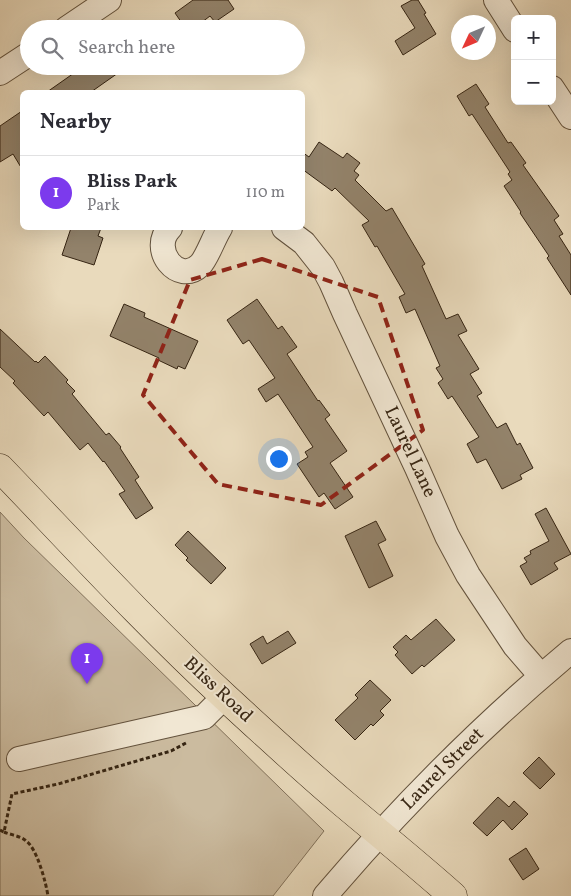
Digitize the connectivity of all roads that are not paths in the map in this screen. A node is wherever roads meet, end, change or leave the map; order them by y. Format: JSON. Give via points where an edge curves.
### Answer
{"nodes":[{"id":1,"x":109,"y":0,"type":"edge"},
{"id":2,"x":496,"y":0,"type":"edge"},
{"id":3,"x":79,"y":20,"type":"edge"},
{"id":4,"x":511,"y":24,"type":"edge"},
{"id":5,"x":20,"y":60,"type":"edge"},
{"id":6,"x":0,"y":73,"type":"edge"},
{"id":7,"x":556,"y":94,"type":"edge"},
{"id":8,"x":571,"y":117,"type":"edge"},
{"id":9,"x":168,"y":230,"type":"edge"},
{"id":10,"x":219,"y":230,"type":"edge"},
{"id":11,"x":287,"y":230,"type":"edge"},
{"id":12,"x":0,"y":468,"type":"edge"},
{"id":13,"x":571,"y":651,"type":"edge"},
{"id":14,"x":542,"y":676,"type":"junction"},
{"id":15,"x":224,"y":697,"type":"junction"},
{"id":16,"x":19,"y":759,"type":"dead end"},
{"id":17,"x":380,"y":834,"type":"junction"},
{"id":18,"x":325,"y":896,"type":"edge"},
{"id":19,"x":453,"y":896,"type":"edge"}],
"edges":[{"from":1,"to":3,"type":"street"},
{"from":2,"to":4,"type":"street"},
{"from":5,"to":6,"type":"street"},
{"from":7,"to":8,"type":"street"},
{"from":9,"to":10,"type":"street","via":[[163,238],[164,256],[173,267],[187,271],[202,262]]},
{"from":11,"to":14,"type":"street","name":"Laurel Lane","via":[[304,243],[332,282],[468,575],[515,646]]},
{"from":12,"to":15,"type":"main road","name":"Bliss Road"},
{"from":13,"to":14,"type":"street","name":"Laurel Street"},
{"from":14,"to":17,"type":"street","name":"Laurel Street","via":[[462,750]]},
{"from":15,"to":16,"type":"street","via":[[204,717]]},
{"from":15,"to":17,"type":"main road","name":"Bliss Road"},
{"from":17,"to":18,"type":"street","name":"Laurel Street"},
{"from":17,"to":19,"type":"main road","name":"Bliss Road"}]}
